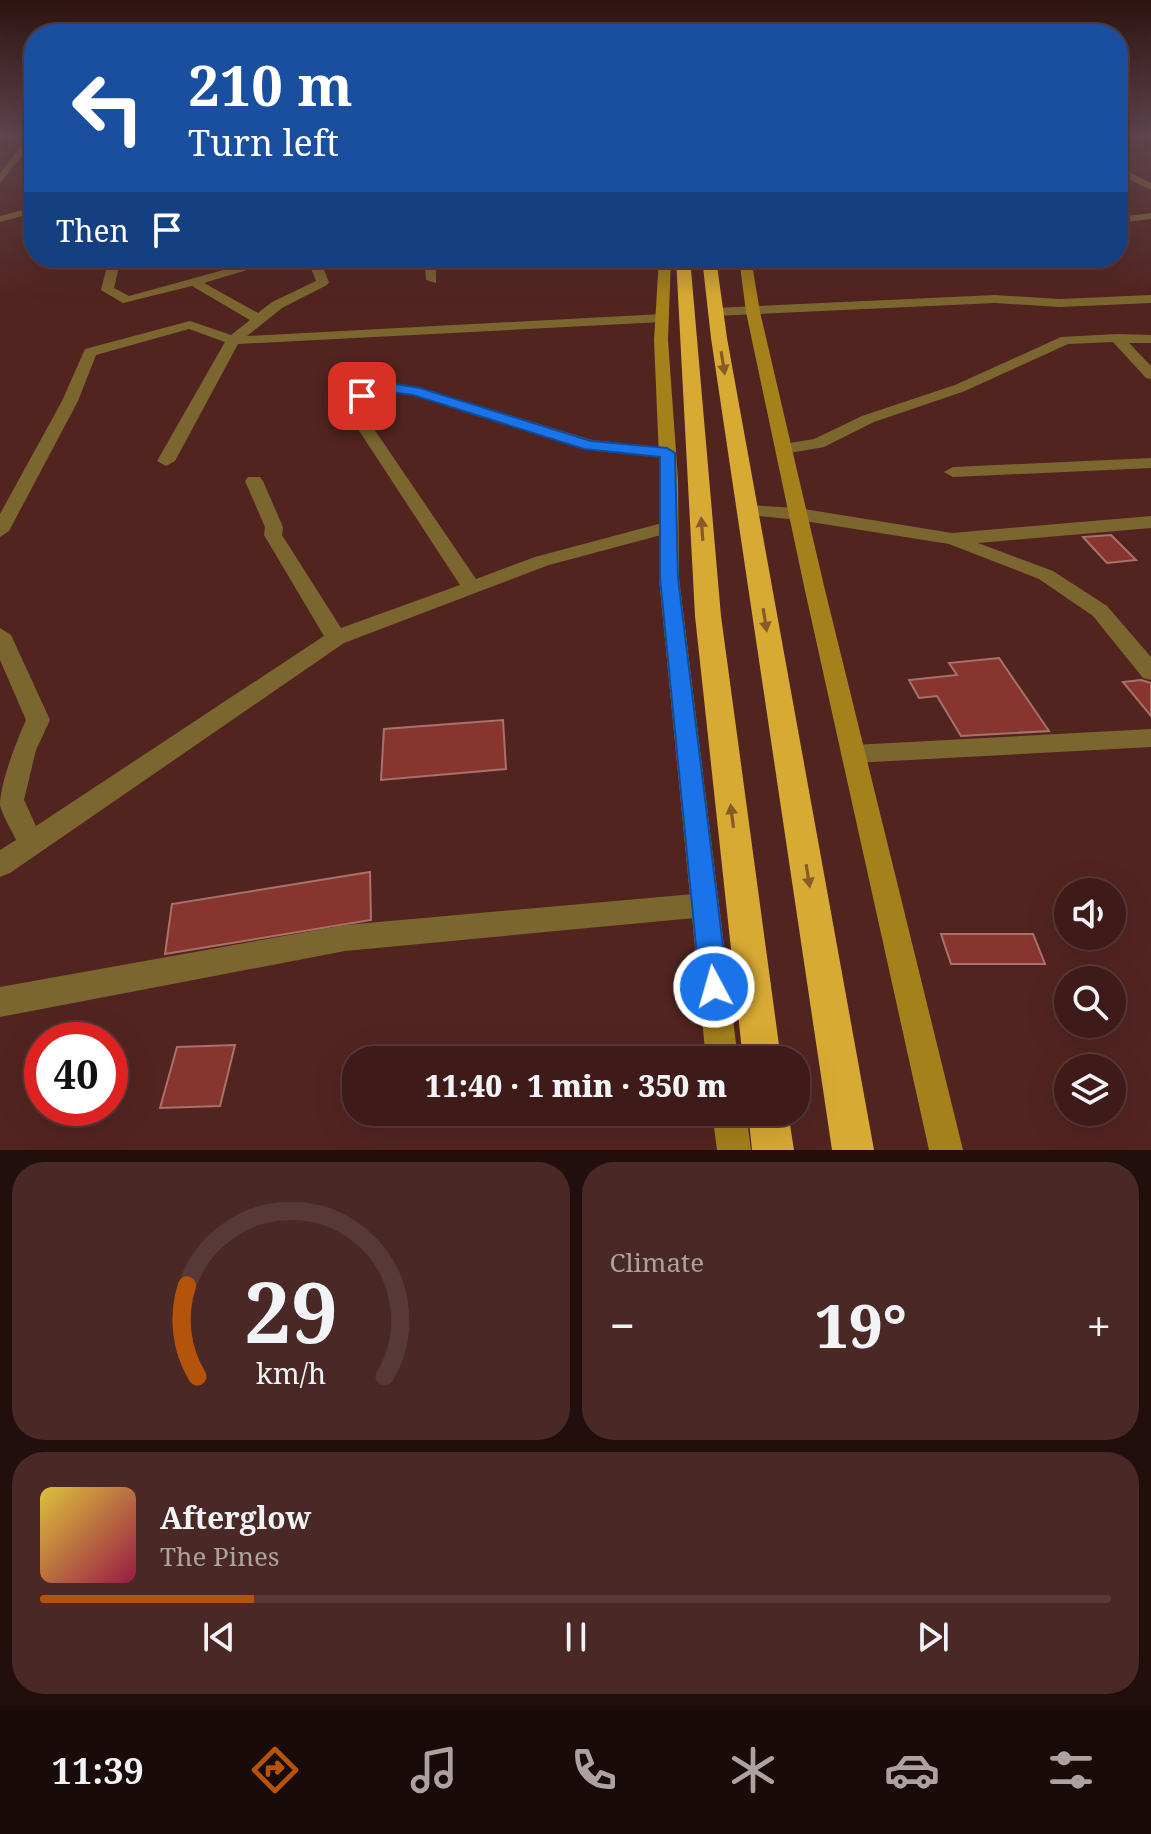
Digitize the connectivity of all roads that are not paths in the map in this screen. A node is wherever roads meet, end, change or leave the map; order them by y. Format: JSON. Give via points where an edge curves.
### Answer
{"nodes":[{"id":1,"x":24,"y":202,"type":"edge"},
{"id":2,"x":0,"y":205,"type":"edge"},
{"id":3,"x":24,"y":213,"type":"edge"},
{"id":4,"x":1151,"y":216,"type":"edge"},
{"id":5,"x":0,"y":219,"type":"edge"},
{"id":6,"x":1128,"y":219,"type":"edge"},
{"id":7,"x":112,"y":268,"type":"edge"},
{"id":8,"x":244,"y":268,"type":"edge"},
{"id":9,"x":317,"y":268,"type":"edge"},
{"id":10,"x":431,"y":268,"type":"edge"},
{"id":11,"x":664,"y":268,"type":"edge"},
{"id":12,"x":684,"y":268,"type":"edge"},
{"id":13,"x":710,"y":268,"type":"edge"},
{"id":14,"x":746,"y":268,"type":"edge"},
{"id":15,"x":432,"y":280,"type":"dead end"},
{"id":16,"x":193,"y":282,"type":"junction"},
{"id":17,"x":1151,"y":299,"type":"edge"},
{"id":18,"x":715,"y":312,"type":"junction"},
{"id":19,"x":753,"y":312,"type":"junction"},
{"id":20,"x":662,"y":318,"type":"junction"},
{"id":21,"x":259,"y":319,"type":"junction"},
{"id":22,"x":1117,"y":338,"type":"junction"},
{"id":23,"x":1151,"y":339,"type":"edge"},
{"id":24,"x":233,"y":340,"type":"junction"},
{"id":25,"x":1151,"y":375,"type":"edge"},
{"id":26,"x":784,"y":449,"type":"junction"},
{"id":27,"x":667,"y":453,"type":"junction"},
{"id":28,"x":166,"y":461,"type":"dead end"},
{"id":29,"x":1151,"y":463,"type":"edge"},
{"id":30,"x":953,"y":472,"type":"dead end"},
{"id":31,"x":669,"y":480,"type":"junction"},
{"id":32,"x":254,"y":481,"type":"dead end"},
{"id":33,"x":699,"y":490,"type":"junction"},
{"id":34,"x":747,"y":510,"type":"junction"},
{"id":35,"x":798,"y":514,"type":"junction"},
{"id":36,"x":1151,"y":522,"type":"edge"},
{"id":37,"x":669,"y":527,"type":"junction"},
{"id":38,"x":0,"y":531,"type":"edge"},
{"id":39,"x":952,"y":539,"type":"junction"},
{"id":40,"x":472,"y":588,"type":"junction"},
{"id":41,"x":0,"y":635,"type":"edge"},
{"id":42,"x":336,"y":638,"type":"junction"},
{"id":43,"x":1151,"y":672,"type":"edge"},
{"id":44,"x":1151,"y":738,"type":"edge"},
{"id":45,"x":853,"y":754,"type":"junction"},
{"id":46,"x":31,"y":844,"type":"junction"},
{"id":47,"x":0,"y":865,"type":"edge"},
{"id":48,"x":705,"y":905,"type":"junction"},
{"id":49,"x":0,"y":1002,"type":"edge"},
{"id":50,"x":720,"y":1046,"type":"edge"},
{"id":51,"x":760,"y":1046,"type":"edge"},
{"id":52,"x":731,"y":1126,"type":"edge"},
{"id":53,"x":770,"y":1126,"type":"edge"},
{"id":54,"x":734,"y":1150,"type":"edge"},
{"id":55,"x":773,"y":1150,"type":"edge"},
{"id":56,"x":853,"y":1150,"type":"edge"},
{"id":57,"x":946,"y":1150,"type":"edge"}],
"edges":[{"from":1,"to":2,"type":"street"},
{"from":3,"to":5,"type":"street"},
{"from":4,"to":6,"type":"street"},
{"from":7,"to":16,"type":"street","via":[[107,290],[128,300]]},
{"from":8,"to":16,"type":"street"},
{"from":9,"to":21,"type":"street","via":[[323,282]]},
{"from":10,"to":15,"type":"street"},
{"from":11,"to":20,"type":"street"},
{"from":12,"to":33,"type":"highway"},
{"from":13,"to":18,"type":"highway"},
{"from":14,"to":19,"type":"street"},
{"from":16,"to":21,"type":"street"},
{"from":17,"to":19,"type":"street","via":[[995,299]]},
{"from":18,"to":19,"type":"street"},
{"from":18,"to":34,"type":"highway","one_way":true},
{"from":19,"to":26,"type":"street"},
{"from":20,"to":24,"type":"street"},
{"from":20,"to":27,"type":"street"},
{"from":21,"to":24,"type":"street"},
{"from":22,"to":23,"type":"street"},
{"from":22,"to":25,"type":"street"},
{"from":22,"to":26,"type":"street","via":[[1066,340],[818,443]]},
{"from":24,"to":28,"type":"street"},
{"from":24,"to":38,"type":"street","via":[[190,325],[90,352],[70,401]]},
{"from":26,"to":35,"type":"street"},
{"from":27,"to":31,"type":"street"},
{"from":27,"to":40,"type":"street","via":[[590,445],[415,391],[389,388],[362,396],[364,426]]},
{"from":29,"to":30,"type":"street"},
{"from":31,"to":33,"type":"street"},
{"from":31,"to":37,"type":"street"},
{"from":32,"to":42,"type":"street","via":[[273,535]]},
{"from":51,"to":33,"type":"highway","one_way":true,"via":[[708,616]]},
{"from":34,"to":35,"type":"street"},
{"from":34,"to":56,"type":"highway","one_way":true},
{"from":35,"to":39,"type":"street"},
{"from":35,"to":45,"type":"street"},
{"from":36,"to":39,"type":"street"},
{"from":37,"to":40,"type":"street","via":[[542,561]]},
{"from":37,"to":48,"type":"street","via":[[669,578]]},
{"from":39,"to":43,"type":"street","via":[[1046,575],[1100,611]]},
{"from":40,"to":42,"type":"street"},
{"from":41,"to":46,"type":"street","via":[[38,720],[11,800]]},
{"from":42,"to":46,"type":"street"},
{"from":44,"to":45,"type":"street"},
{"from":45,"to":57,"type":"street"},
{"from":46,"to":47,"type":"street"},
{"from":48,"to":49,"type":"street","via":[[345,938]]},
{"from":48,"to":50,"type":"street"},
{"from":52,"to":54,"type":"street"},
{"from":53,"to":55,"type":"highway"}]}
